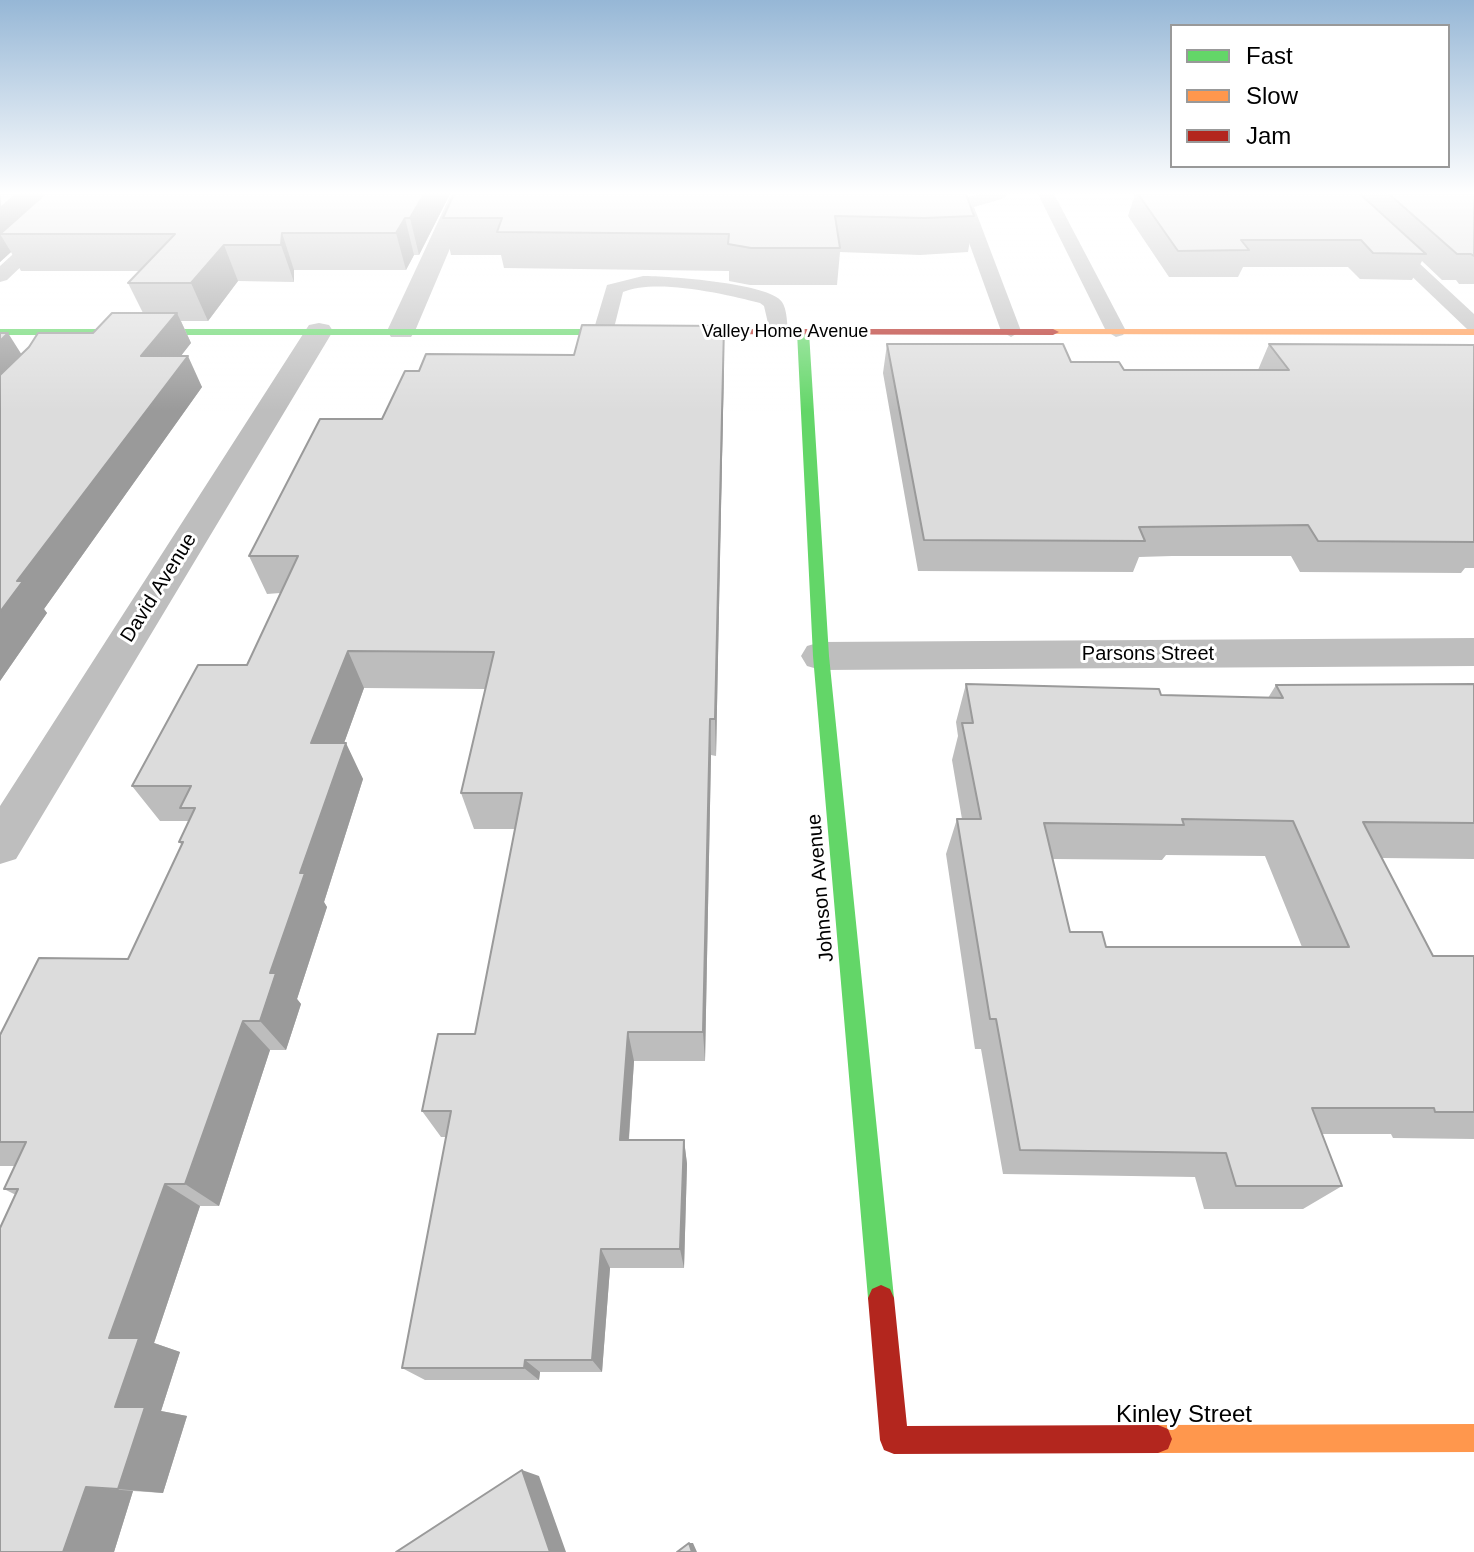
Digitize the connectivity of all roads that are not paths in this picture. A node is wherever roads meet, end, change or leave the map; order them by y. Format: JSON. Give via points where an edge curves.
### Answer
{"nodes":[{"id":1,"x":430,"y":266,"type":"edge"},
{"id":2,"x":987,"y":266,"type":"edge"},
{"id":3,"x":1083,"y":266,"type":"edge"},
{"id":4,"x":1412,"y":266,"type":"edge"},
{"id":5,"x":1474,"y":325,"type":"edge"},
{"id":6,"x":319,"y":331,"type":"junction"},
{"id":7,"x":401,"y":331,"type":"junction"},
{"id":8,"x":1011,"y":331,"type":"junction"},
{"id":9,"x":1116,"y":331,"type":"junction"},
{"id":10,"x":0,"y":332,"type":"edge"},
{"id":11,"x":60,"y":332,"type":"junction"},
{"id":12,"x":603,"y":332,"type":"junction"},
{"id":13,"x":778,"y":332,"type":"junction"},
{"id":14,"x":803,"y":332,"type":"junction"},
{"id":15,"x":1474,"y":332,"type":"edge"},
{"id":16,"x":45,"y":357,"type":"edge"},
{"id":17,"x":1474,"y":652,"type":"edge"},
{"id":18,"x":821,"y":656,"type":"junction"},
{"id":19,"x":0,"y":845,"type":"edge"},
{"id":20,"x":1474,"y":1438,"type":"edge"},
{"id":21,"x":894,"y":1440,"type":"joint"}],
"edges":[{"from":1,"to":7,"type":"street"},
{"from":2,"to":8,"type":"lane"},
{"from":3,"to":9,"type":"lane"},
{"from":4,"to":5,"type":"lane"},
{"from":6,"to":7,"type":"street","name":"Valley Home Avenue"},
{"from":6,"to":11,"type":"street","name":"Valley Home Avenue"},
{"from":6,"to":19,"type":"street","name":"David Avenue"},
{"from":7,"to":12,"type":"street","name":"Valley Home Avenue"},
{"from":8,"to":9,"type":"street","name":"Valley Home Avenue"},
{"from":8,"to":14,"type":"street","name":"Valley Home Avenue"},
{"from":9,"to":15,"type":"street","name":"Valley Home Avenue"},
{"from":10,"to":11,"type":"street","name":"Valley Home Avenue"},
{"from":11,"to":16,"type":"lane"},
{"from":12,"to":13,"type":"street","name":"Valley Home Avenue"},
{"from":12,"to":13,"type":"lane","via":[[614,289],[628,283],[704,285],[767,299],[774,304]]},
{"from":13,"to":14,"type":"street","name":"Valley Home Avenue"},
{"from":14,"to":18,"type":"street","name":"Johnson Avenue"},
{"from":17,"to":18,"type":"street","name":"Parsons Street"},
{"from":18,"to":21,"type":"street","name":"Johnson Avenue"},
{"from":20,"to":21,"type":"street","name":"Kinley Street"}]}
